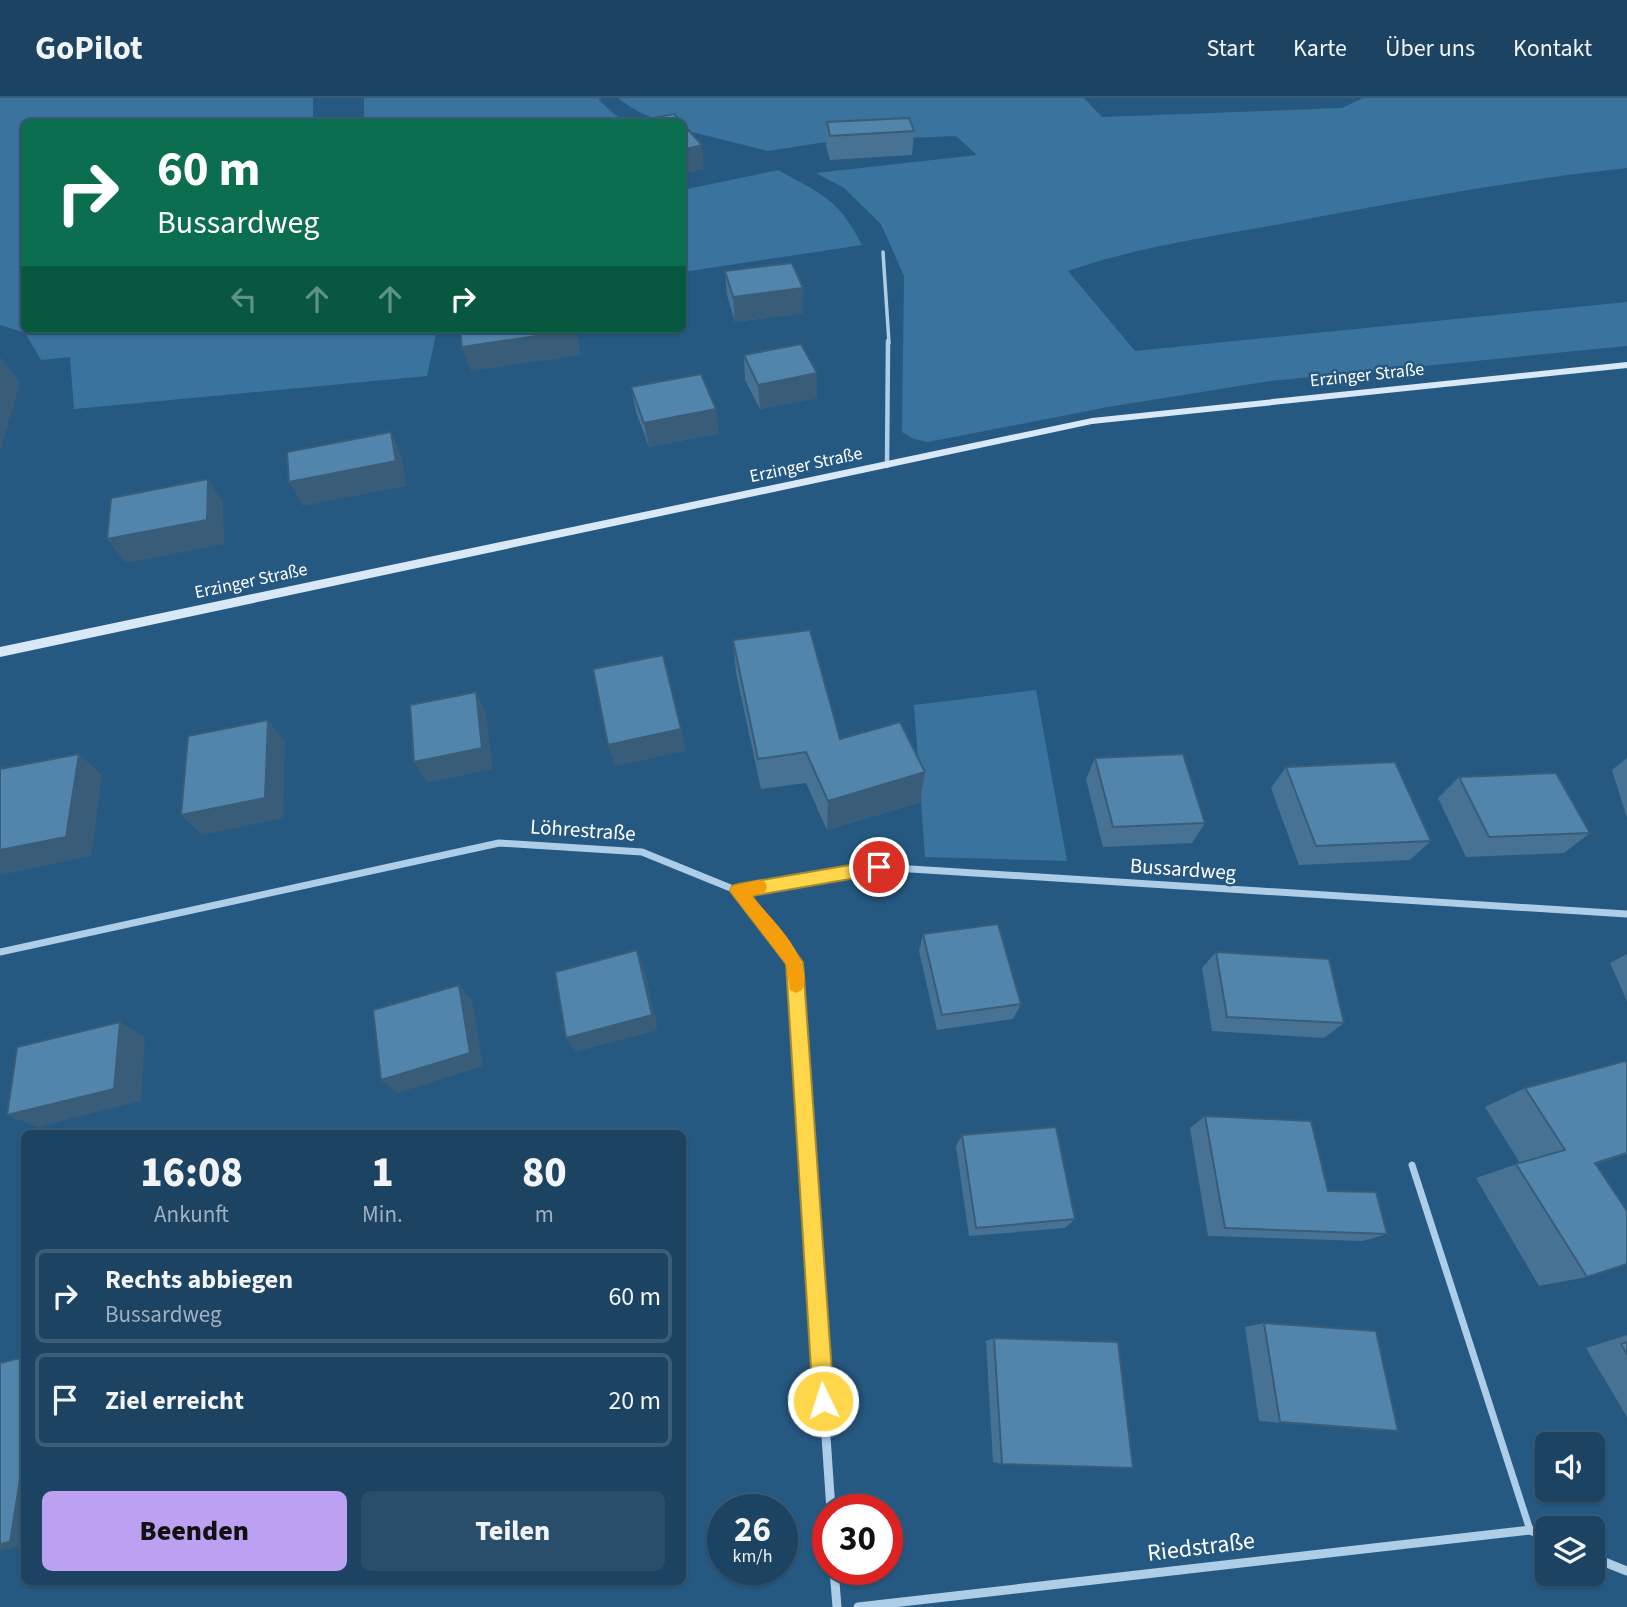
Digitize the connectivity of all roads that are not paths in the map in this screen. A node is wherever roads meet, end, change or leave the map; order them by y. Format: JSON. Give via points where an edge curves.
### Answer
{"nodes":[{"id":1,"x":883,"y":252,"type":"dead end"},
{"id":2,"x":1627,"y":365,"type":"edge"},
{"id":3,"x":887,"y":466,"type":"junction"},
{"id":4,"x":0,"y":652,"type":"edge"},
{"id":5,"x":738,"y":891,"type":"junction"},
{"id":6,"x":1627,"y":914,"type":"edge"},
{"id":7,"x":0,"y":952,"type":"edge"},
{"id":8,"x":1412,"y":1165,"type":"dead end"},
{"id":9,"x":830,"y":1494,"type":"edge"},
{"id":10,"x":1530,"y":1530,"type":"junction"},
{"id":11,"x":1535,"y":1532,"type":"edge"},
{"id":12,"x":1605,"y":1562,"type":"edge"},
{"id":13,"x":1627,"y":1571,"type":"edge"},
{"id":14,"x":836,"y":1585,"type":"edge"},
{"id":15,"x":837,"y":1607,"type":"edge"},
{"id":16,"x":858,"y":1607,"type":"edge"}],
"edges":[{"from":1,"to":3,"type":"lane","via":[[889,350]]},
{"from":2,"to":3,"type":"street","name":"Erzinger Straße","via":[[1092,421]]},
{"from":3,"to":4,"type":"street","name":"Erzinger Straße"},
{"from":5,"to":6,"type":"street","name":"Bussardweg","via":[[879,867]]},
{"from":5,"to":7,"type":"street","name":"Löhrestraße","via":[[642,852],[499,844]]},
{"from":5,"to":9,"type":"street","name":"Löhrestraße","via":[[794,962]]},
{"from":8,"to":10,"type":"lane"},
{"from":10,"to":11,"type":"street","name":"Riedstraße"},
{"from":10,"to":16,"type":"street","name":"Riedstraße"},
{"from":12,"to":13,"type":"street"},
{"from":14,"to":15,"type":"street"}]}
